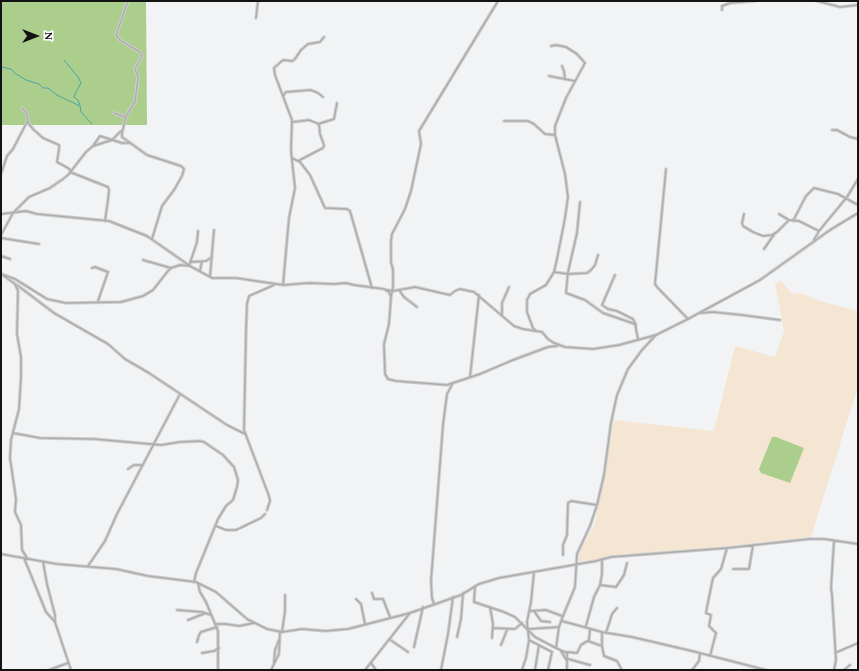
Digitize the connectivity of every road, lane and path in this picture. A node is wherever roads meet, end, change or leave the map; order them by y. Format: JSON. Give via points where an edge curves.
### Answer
{"nodes":[{"id":1,"x":128,"y":1,"type":"edge"},
{"id":2,"x":258,"y":1,"type":"edge"},
{"id":3,"x":498,"y":1,"type":"edge"},
{"id":4,"x":755,"y":1,"type":"edge"},
{"id":5,"x":817,"y":1,"type":"edge"},
{"id":6,"x":858,"y":5,"type":"edge"},
{"id":7,"x":722,"y":10,"type":"dead end"},
{"id":8,"x":256,"y":18,"type":"dead end"},
{"id":9,"x":324,"y":38,"type":"dead end"},
{"id":10,"x":551,"y":46,"type":"dead end"},
{"id":11,"x":562,"y":66,"type":"dead end"},
{"id":12,"x":549,"y":76,"type":"dead end"},
{"id":13,"x":565,"y":79,"type":"junction"},
{"id":14,"x":575,"y":81,"type":"junction"},
{"id":15,"x":283,"y":96,"type":"junction"},
{"id":16,"x":323,"y":97,"type":"dead end"},
{"id":17,"x":337,"y":104,"type":"dead end"},
{"id":18,"x":22,"y":108,"type":"dead end"},
{"id":19,"x":114,"y":112,"type":"dead end"},
{"id":20,"x":125,"y":117,"type":"junction"},
{"id":21,"x":504,"y":121,"type":"dead end"},
{"id":22,"x":27,"y":122,"type":"junction"},
{"id":23,"x":292,"y":122,"type":"junction"},
{"id":24,"x":318,"y":124,"type":"junction"},
{"id":25,"x":122,"y":130,"type":"junction"},
{"id":26,"x":832,"y":130,"type":"dead end"},
{"id":27,"x":555,"y":135,"type":"junction"},
{"id":28,"x":858,"y":139,"type":"edge"},
{"id":29,"x":112,"y":140,"type":"junction"},
{"id":30,"x":131,"y":143,"type":"junction"},
{"id":31,"x":93,"y":146,"type":"junction"},
{"id":32,"x":292,"y":158,"type":"junction"},
{"id":33,"x":298,"y":161,"type":"junction"},
{"id":34,"x":666,"y":169,"type":"dead end"},
{"id":35,"x":70,"y":172,"type":"junction"},
{"id":36,"x":1,"y":174,"type":"edge"},
{"id":37,"x":858,"y":179,"type":"edge"},
{"id":38,"x":846,"y":197,"type":"junction"},
{"id":39,"x":580,"y":202,"type":"dead end"},
{"id":40,"x":858,"y":204,"type":"edge"},
{"id":41,"x":13,"y":213,"type":"junction"},
{"id":42,"x":858,"y":213,"type":"edge"},
{"id":43,"x":744,"y":214,"type":"dead end"},
{"id":44,"x":779,"y":214,"type":"dead end"},
{"id":45,"x":1,"y":215,"type":"edge"},
{"id":46,"x":789,"y":220,"type":"junction"},
{"id":47,"x":793,"y":220,"type":"junction"},
{"id":48,"x":104,"y":221,"type":"junction"},
{"id":49,"x":214,"y":230,"type":"dead end"},
{"id":50,"x":198,"y":231,"type":"dead end"},
{"id":51,"x":819,"y":231,"type":"junction"},
{"id":52,"x":775,"y":233,"type":"junction"},
{"id":53,"x":1,"y":236,"type":"edge"},
{"id":54,"x":152,"y":239,"type":"junction"},
{"id":55,"x":813,"y":242,"type":"junction"},
{"id":56,"x":39,"y":244,"type":"dead end"},
{"id":57,"x":764,"y":249,"type":"dead end"},
{"id":58,"x":598,"y":255,"type":"dead end"},
{"id":59,"x":1,"y":256,"type":"edge"},
{"id":60,"x":212,"y":257,"type":"junction"},
{"id":61,"x":10,"y":259,"type":"dead end"},
{"id":62,"x":143,"y":260,"type":"dead end"},
{"id":63,"x":202,"y":261,"type":"junction"},
{"id":64,"x":190,"y":262,"type":"junction"},
{"id":65,"x":190,"y":266,"type":"junction"},
{"id":66,"x":92,"y":268,"type":"dead end"},
{"id":67,"x":172,"y":268,"type":"junction"},
{"id":68,"x":200,"y":272,"type":"junction"},
{"id":69,"x":554,"y":272,"type":"junction"},
{"id":70,"x":2,"y":274,"type":"edge"},
{"id":71,"x":568,"y":274,"type":"junction"},
{"id":72,"x":615,"y":275,"type":"dead end"},
{"id":73,"x":210,"y":277,"type":"junction"},
{"id":74,"x":15,"y":284,"type":"junction"},
{"id":75,"x":276,"y":285,"type":"junction"},
{"id":76,"x":283,"y":285,"type":"junction"},
{"id":77,"x":509,"y":287,"type":"dead end"},
{"id":78,"x":372,"y":288,"type":"junction"},
{"id":79,"x":386,"y":290,"type":"junction"},
{"id":80,"x":399,"y":290,"type":"junction"},
{"id":81,"x":393,"y":291,"type":"junction"},
{"id":82,"x":479,"y":295,"type":"junction"},
{"id":83,"x":391,"y":297,"type":"junction"},
{"id":84,"x":98,"y":301,"type":"junction"},
{"id":85,"x":417,"y":307,"type":"dead end"},
{"id":86,"x":699,"y":313,"type":"junction"},
{"id":87,"x":502,"y":316,"type":"junction"},
{"id":88,"x":688,"y":319,"type":"junction"},
{"id":89,"x":780,"y":320,"type":"dead end"},
{"id":90,"x":636,"y":325,"type":"junction"},
{"id":91,"x":536,"y":331,"type":"junction"},
{"id":92,"x":656,"y":335,"type":"junction"},
{"id":93,"x":638,"y":339,"type":"junction"},
{"id":94,"x":558,"y":346,"type":"junction"},
{"id":95,"x":470,"y":378,"type":"junction"},
{"id":96,"x":453,"y":383,"type":"junction"},
{"id":97,"x":180,"y":394,"type":"junction"},
{"id":98,"x":13,"y":433,"type":"junction"},
{"id":99,"x":245,"y":434,"type":"junction"},
{"id":100,"x":155,"y":444,"type":"junction"},
{"id":101,"x":143,"y":465,"type":"junction"},
{"id":102,"x":128,"y":469,"type":"dead end"},
{"id":103,"x":597,"y":505,"type":"junction"},
{"id":104,"x":267,"y":510,"type":"dead end"},
{"id":105,"x":265,"y":514,"type":"dead end"},
{"id":106,"x":216,"y":526,"type":"junction"},
{"id":107,"x":834,"y":541,"type":"junction"},
{"id":108,"x":858,"y":544,"type":"edge"},
{"id":109,"x":752,"y":545,"type":"junction"},
{"id":110,"x":727,"y":548,"type":"junction"},
{"id":111,"x":1,"y":554,"type":"edge"},
{"id":112,"x":563,"y":555,"type":"dead end"},
{"id":113,"x":24,"y":558,"type":"junction"},
{"id":114,"x":28,"y":559,"type":"junction"},
{"id":115,"x":602,"y":559,"type":"junction"},
{"id":116,"x":43,"y":562,"type":"junction"},
{"id":117,"x":627,"y":563,"type":"dead end"},
{"id":118,"x":576,"y":565,"type":"junction"},
{"id":119,"x":88,"y":566,"type":"junction"},
{"id":120,"x":733,"y":569,"type":"dead end"},
{"id":121,"x":534,"y":572,"type":"junction"},
{"id":122,"x":194,"y":582,"type":"junction"},
{"id":123,"x":198,"y":583,"type":"junction"},
{"id":124,"x":600,"y":585,"type":"junction"},
{"id":125,"x":475,"y":586,"type":"junction"},
{"id":126,"x":372,"y":593,"type":"dead end"},
{"id":127,"x":464,"y":593,"type":"junction"},
{"id":128,"x":285,"y":595,"type":"dead end"},
{"id":129,"x":453,"y":597,"type":"junction"},
{"id":130,"x":356,"y":600,"type":"dead end"},
{"id":131,"x":434,"y":604,"type":"junction"},
{"id":132,"x":423,"y":607,"type":"junction"},
{"id":133,"x":490,"y":607,"type":"junction"},
{"id":134,"x":530,"y":608,"type":"junction"},
{"id":135,"x":617,"y":608,"type":"dead end"},
{"id":136,"x":177,"y":610,"type":"dead end"},
{"id":137,"x":533,"y":610,"type":"junction"},
{"id":138,"x":529,"y":611,"type":"junction"},
{"id":139,"x":206,"y":613,"type":"junction"},
{"id":140,"x":410,"y":613,"type":"junction"},
{"id":141,"x":211,"y":615,"type":"junction"},
{"id":142,"x":563,"y":616,"type":"junction"},
{"id":143,"x":390,"y":617,"type":"junction"},
{"id":144,"x":188,"y":620,"type":"dead end"},
{"id":145,"x":561,"y":621,"type":"junction"},
{"id":146,"x":55,"y":622,"type":"junction"},
{"id":147,"x":550,"y":622,"type":"dead end"},
{"id":148,"x":254,"y":623,"type":"junction"},
{"id":149,"x":522,"y":623,"type":"junction"},
{"id":150,"x":215,"y":624,"type":"junction"},
{"id":151,"x":365,"y":624,"type":"junction"},
{"id":152,"x":217,"y":627,"type":"junction"},
{"id":153,"x":559,"y":627,"type":"junction"},
{"id":154,"x":586,"y":627,"type":"junction"},
{"id":155,"x":492,"y":628,"type":"junction"},
{"id":156,"x":590,"y":629,"type":"junction"},
{"id":157,"x":507,"y":630,"type":"junction"},
{"id":158,"x":529,"y":631,"type":"junction"},
{"id":159,"x":281,"y":632,"type":"junction"},
{"id":160,"x":602,"y":632,"type":"junction"},
{"id":161,"x":606,"y":633,"type":"junction"},
{"id":162,"x":457,"y":637,"type":"dead end"},
{"id":163,"x":279,"y":638,"type":"junction"},
{"id":164,"x":492,"y":638,"type":"dead end"},
{"id":165,"x":390,"y":639,"type":"junction"},
{"id":166,"x":529,"y":640,"type":"junction"},
{"id":167,"x":588,"y":641,"type":"junction"},
{"id":168,"x":197,"y":642,"type":"dead end"},
{"id":169,"x":858,"y":643,"type":"edge"},
{"id":170,"x":500,"y":645,"type":"dead end"},
{"id":171,"x":414,"y":646,"type":"dead end"},
{"id":172,"x":539,"y":646,"type":"junction"},
{"id":173,"x":602,"y":646,"type":"junction"},
{"id":174,"x":219,"y":648,"type":"junction"},
{"id":175,"x":556,"y":648,"type":"junction"},
{"id":176,"x":561,"y":651,"type":"junction"},
{"id":177,"x":408,"y":652,"type":"dead end"},
{"id":178,"x":566,"y":652,"type":"junction"},
{"id":179,"x":202,"y":653,"type":"dead end"},
{"id":180,"x":700,"y":653,"type":"junction"},
{"id":181,"x":835,"y":653,"type":"junction"},
{"id":182,"x":710,"y":656,"type":"junction"},
{"id":183,"x":568,"y":659,"type":"junction"},
{"id":184,"x":68,"y":663,"type":"junction"},
{"id":185,"x":371,"y":663,"type":"junction"},
{"id":186,"x":567,"y":663,"type":"junction"},
{"id":187,"x":274,"y":664,"type":"junction"},
{"id":188,"x":590,"y":665,"type":"dead end"},
{"id":189,"x":850,"y":665,"type":"dead end"},
{"id":190,"x":844,"y":669,"type":"edge"},
{"id":191,"x":49,"y":670,"type":"edge"},
{"id":192,"x":71,"y":670,"type":"edge"},
{"id":193,"x":218,"y":670,"type":"edge"},
{"id":194,"x":271,"y":670,"type":"edge"},
{"id":195,"x":365,"y":670,"type":"edge"},
{"id":196,"x":376,"y":670,"type":"edge"},
{"id":197,"x":441,"y":670,"type":"edge"},
{"id":198,"x":522,"y":670,"type":"edge"},
{"id":199,"x":535,"y":670,"type":"edge"},
{"id":200,"x":548,"y":670,"type":"edge"},
{"id":201,"x":567,"y":670,"type":"edge"},
{"id":202,"x":622,"y":670,"type":"edge"},
{"id":203,"x":692,"y":670,"type":"edge"},
{"id":204,"x":766,"y":670,"type":"edge"},
{"id":205,"x":834,"y":670,"type":"edge"},
{"id":206,"x":840,"y":670,"type":"edge"}],
"edges":[{"from":1,"to":20,"type":"street","via":[[116,35],[142,56],[135,69],[138,77],[135,102]]},
{"from":2,"to":8,"type":"street"},
{"from":3,"to":81,"type":"street","via":[[419,131],[421,144],[411,191],[406,209],[392,234],[390,257]]},
{"from":4,"to":7,"type":"street","via":[[730,3],[722,6]]},
{"from":5,"to":6,"type":"street","via":[[840,7]]},
{"from":9,"to":15,"type":"street","via":[[320,42],[308,44],[295,59],[283,60],[274,66]]},
{"from":10,"to":14,"type":"street","via":[[566,47],[585,61]]},
{"from":11,"to":13,"type":"street"},
{"from":12,"to":13,"type":"street"},
{"from":13,"to":14,"type":"street"},
{"from":14,"to":27,"type":"street","via":[[559,113]]},
{"from":15,"to":16,"type":"street","via":[[286,92],[311,90]]},
{"from":15,"to":23,"type":"street"},
{"from":17,"to":24,"type":"street","via":[[334,119]]},
{"from":18,"to":22,"type":"street","via":[[27,114]]},
{"from":19,"to":20,"type":"street"},
{"from":20,"to":25,"type":"street"},
{"from":21,"to":27,"type":"street","via":[[528,121],[545,134]]},
{"from":22,"to":35,"type":"street","via":[[41,136],[58,144],[56,162],[68,168]]},
{"from":22,"to":36,"type":"street","via":[[13,150],[7,156]]},
{"from":23,"to":24,"type":"street","via":[[309,120]]},
{"from":23,"to":32,"type":"street"},
{"from":24,"to":33,"type":"street","via":[[324,146]]},
{"from":25,"to":29,"type":"street"},
{"from":25,"to":30,"type":"street","via":[[123,138]]},
{"from":26,"to":28,"type":"street"},
{"from":27,"to":69,"type":"street","via":[[568,197]]},
{"from":29,"to":30,"type":"street"},
{"from":29,"to":31,"type":"street"},
{"from":29,"to":31,"type":"street","via":[[100,136]]},
{"from":30,"to":54,"type":"street","via":[[147,155],[184,169],[174,190],[162,206]]},
{"from":31,"to":35,"type":"street"},
{"from":32,"to":33,"type":"street"},
{"from":32,"to":76,"type":"street","via":[[295,188],[288,218]]},
{"from":33,"to":78,"type":"street","via":[[312,178],[325,207],[350,211]]},
{"from":34,"to":88,"type":"street","via":[[656,284]]},
{"from":35,"to":41,"type":"street","via":[[55,184],[29,197]]},
{"from":35,"to":48,"type":"street","via":[[108,186]]},
{"from":37,"to":38,"type":"street"},
{"from":38,"to":40,"type":"street"},
{"from":38,"to":47,"type":"street","via":[[814,188],[806,196]]},
{"from":38,"to":51,"type":"street"},
{"from":39,"to":71,"type":"street","via":[[577,233]]},
{"from":41,"to":45,"type":"street"},
{"from":41,"to":48,"type":"street","via":[[26,211]]},
{"from":41,"to":53,"type":"street"},
{"from":42,"to":55,"type":"street"},
{"from":43,"to":52,"type":"street","via":[[744,227],[763,236]]},
{"from":44,"to":46,"type":"street"},
{"from":46,"to":47,"type":"street"},
{"from":46,"to":52,"type":"street"},
{"from":47,"to":51,"type":"street"},
{"from":48,"to":54,"type":"street"},
{"from":49,"to":60,"type":"street"},
{"from":50,"to":64,"type":"street"},
{"from":51,"to":55,"type":"street"},
{"from":52,"to":57,"type":"street"},
{"from":53,"to":56,"type":"street"},
{"from":54,"to":65,"type":"street"},
{"from":55,"to":86,"type":"street","via":[[760,280]]},
{"from":58,"to":71,"type":"street","via":[[590,272]]},
{"from":59,"to":61,"type":"street"},
{"from":60,"to":63,"type":"street"},
{"from":60,"to":73,"type":"street"},
{"from":62,"to":67,"type":"street"},
{"from":63,"to":64,"type":"street"},
{"from":63,"to":68,"type":"street"},
{"from":64,"to":65,"type":"street"},
{"from":65,"to":67,"type":"street","via":[[180,265]]},
{"from":65,"to":68,"type":"street"},
{"from":66,"to":84,"type":"street","via":[[108,272]]},
{"from":67,"to":84,"type":"street","via":[[153,290],[143,296],[121,302]]},
{"from":68,"to":73,"type":"street"},
{"from":69,"to":71,"type":"street"},
{"from":69,"to":91,"type":"street","via":[[545,286],[527,298],[527,312]]},
{"from":70,"to":74,"type":"street"},
{"from":70,"to":84,"type":"street","via":[[51,301]]},
{"from":71,"to":90,"type":"street","via":[[566,294],[585,300],[603,312]]},
{"from":72,"to":90,"type":"street","via":[[602,305],[633,318]]},
{"from":73,"to":75,"type":"street","via":[[236,278]]},
{"from":74,"to":97,"type":"street","via":[[54,313],[108,344],[125,360]]},
{"from":74,"to":98,"type":"street","via":[[18,291],[18,337],[22,366],[19,409]]},
{"from":75,"to":76,"type":"street"},
{"from":75,"to":99,"type":"street","via":[[252,294],[247,304]]},
{"from":76,"to":78,"type":"street","via":[[346,283]]},
{"from":77,"to":87,"type":"street","via":[[502,304]]},
{"from":78,"to":79,"type":"street"},
{"from":79,"to":81,"type":"street"},
{"from":79,"to":83,"type":"street"},
{"from":80,"to":81,"type":"street"},
{"from":80,"to":82,"type":"street","via":[[418,287],[451,294],[460,290]]},
{"from":80,"to":85,"type":"street"},
{"from":81,"to":83,"type":"street"},
{"from":82,"to":87,"type":"street"},
{"from":82,"to":95,"type":"street"},
{"from":83,"to":96,"type":"street","via":[[384,344],[386,377],[429,384]]},
{"from":86,"to":88,"type":"street"},
{"from":86,"to":89,"type":"street"},
{"from":87,"to":91,"type":"street","via":[[520,328]]},
{"from":88,"to":92,"type":"street"},
{"from":90,"to":93,"type":"street"},
{"from":91,"to":94,"type":"street","via":[[542,332]]},
{"from":92,"to":93,"type":"street"},
{"from":92,"to":103,"type":"street","via":[[638,354],[622,380],[611,423]]},
{"from":93,"to":94,"type":"street","via":[[593,349]]},
{"from":94,"to":95,"type":"street","via":[[517,358]]},
{"from":95,"to":96,"type":"street"},
{"from":96,"to":131,"type":"street","via":[[447,394],[443,425],[431,581]]},
{"from":97,"to":99,"type":"street","via":[[234,430]]},
{"from":97,"to":100,"type":"street"},
{"from":98,"to":100,"type":"street","via":[[40,438],[79,438]]},
{"from":98,"to":114,"type":"street","via":[[10,458],[16,499],[15,512],[22,525],[23,553]]},
{"from":99,"to":104,"type":"street","via":[[270,499]]},
{"from":100,"to":101,"type":"street"},
{"from":100,"to":106,"type":"street","via":[[163,446],[203,441],[234,465],[238,480],[236,491]]},
{"from":101,"to":102,"type":"street","via":[[134,465]]},
{"from":101,"to":119,"type":"street","via":[[105,541]]},
{"from":103,"to":112,"type":"street","via":[[571,500],[568,503],[567,535]]},
{"from":103,"to":118,"type":"street","via":[[578,550]]},
{"from":105,"to":106,"type":"street","via":[[236,530]]},
{"from":106,"to":122,"type":"street"},
{"from":107,"to":108,"type":"street"},
{"from":107,"to":109,"type":"street","via":[[809,539]]},
{"from":107,"to":181,"type":"street","via":[[831,590]]},
{"from":109,"to":110,"type":"street"},
{"from":109,"to":120,"type":"street","via":[[749,569]]},
{"from":110,"to":115,"type":"street"},
{"from":110,"to":182,"type":"street","via":[[721,569],[713,578],[706,612],[711,615],[709,626],[716,633]]},
{"from":111,"to":113,"type":"street"},
{"from":113,"to":114,"type":"street"},
{"from":113,"to":146,"type":"street","via":[[46,612]]},
{"from":114,"to":116,"type":"street"},
{"from":115,"to":118,"type":"street"},
{"from":115,"to":124,"type":"street"},
{"from":116,"to":119,"type":"street"},
{"from":116,"to":146,"type":"street"},
{"from":117,"to":124,"type":"street","via":[[624,576],[616,587]]},
{"from":118,"to":121,"type":"street"},
{"from":118,"to":142,"type":"street","via":[[575,587]]},
{"from":119,"to":122,"type":"street"},
{"from":121,"to":125,"type":"street","via":[[499,578]]},
{"from":121,"to":134,"type":"street"},
{"from":122,"to":123,"type":"street"},
{"from":123,"to":141,"type":"street"},
{"from":123,"to":148,"type":"street","via":[[216,592]]},
{"from":124,"to":154,"type":"street"},
{"from":125,"to":127,"type":"street"},
{"from":125,"to":133,"type":"street","via":[[474,602]]},
{"from":126,"to":143,"type":"street","via":[[374,599],[383,599]]},
{"from":127,"to":129,"type":"street"},
{"from":127,"to":162,"type":"street"},
{"from":128,"to":159,"type":"street"},
{"from":129,"to":131,"type":"street"},
{"from":129,"to":197,"type":"street"},
{"from":130,"to":151,"type":"street","via":[[361,604]]},
{"from":131,"to":132,"type":"street"},
{"from":132,"to":140,"type":"street"},
{"from":132,"to":171,"type":"street"},
{"from":133,"to":149,"type":"street","via":[[516,617]]},
{"from":133,"to":155,"type":"street"},
{"from":134,"to":137,"type":"street"},
{"from":134,"to":138,"type":"street"},
{"from":135,"to":161,"type":"street","via":[[612,614]]},
{"from":136,"to":139,"type":"street"},
{"from":137,"to":138,"type":"street"},
{"from":137,"to":142,"type":"street","via":[[546,610]]},
{"from":137,"to":147,"type":"street","via":[[541,621]]},
{"from":138,"to":158,"type":"street"},
{"from":139,"to":141,"type":"street"},
{"from":139,"to":144,"type":"street"},
{"from":140,"to":143,"type":"street"},
{"from":140,"to":165,"type":"street"},
{"from":141,"to":150,"type":"street"},
{"from":142,"to":145,"type":"street"},
{"from":143,"to":151,"type":"street"},
{"from":145,"to":153,"type":"street"},
{"from":145,"to":154,"type":"street"},
{"from":146,"to":184,"type":"street"},
{"from":148,"to":150,"type":"street","via":[[239,626]]},
{"from":148,"to":159,"type":"street"},
{"from":149,"to":157,"type":"street","via":[[516,629]]},
{"from":149,"to":158,"type":"street"},
{"from":150,"to":152,"type":"street"},
{"from":151,"to":159,"type":"street","via":[[343,630],[302,629]]},
{"from":152,"to":168,"type":"street","via":[[201,632]]},
{"from":152,"to":174,"type":"street"},
{"from":153,"to":158,"type":"street"},
{"from":153,"to":175,"type":"street"},
{"from":154,"to":156,"type":"street"},
{"from":155,"to":157,"type":"street"},
{"from":155,"to":164,"type":"street"},
{"from":156,"to":160,"type":"street"},
{"from":156,"to":167,"type":"street"},
{"from":157,"to":170,"type":"street"},
{"from":158,"to":166,"type":"street"},
{"from":158,"to":175,"type":"street"},
{"from":159,"to":163,"type":"street"},
{"from":160,"to":161,"type":"street"},
{"from":160,"to":173,"type":"street"},
{"from":161,"to":180,"type":"street"},
{"from":163,"to":187,"type":"street"},
{"from":163,"to":187,"type":"street","via":[[279,654]]},
{"from":165,"to":177,"type":"street"},
{"from":165,"to":185,"type":"street"},
{"from":166,"to":172,"type":"street"},
{"from":166,"to":198,"type":"street"},
{"from":167,"to":173,"type":"street"},
{"from":167,"to":178,"type":"street","via":[[581,645],[577,653]]},
{"from":169,"to":181,"type":"street"},
{"from":172,"to":199,"type":"street"},
{"from":172,"to":200,"type":"street","via":[[552,653]]},
{"from":173,"to":202,"type":"street","via":[[604,656],[617,661]]},
{"from":174,"to":179,"type":"street"},
{"from":174,"to":193,"type":"street"},
{"from":175,"to":176,"type":"street"},
{"from":176,"to":178,"type":"street"},
{"from":176,"to":186,"type":"street"},
{"from":178,"to":183,"type":"street"},
{"from":180,"to":182,"type":"street"},
{"from":180,"to":203,"type":"street","via":[[699,661]]},
{"from":181,"to":205,"type":"street"},
{"from":182,"to":204,"type":"street"},
{"from":183,"to":186,"type":"street"},
{"from":183,"to":188,"type":"street"},
{"from":184,"to":191,"type":"street"},
{"from":184,"to":192,"type":"street"},
{"from":185,"to":195,"type":"street"},
{"from":185,"to":196,"type":"street"},
{"from":186,"to":201,"type":"street"},
{"from":187,"to":194,"type":"street"},
{"from":189,"to":190,"type":"street"},
{"from":190,"to":206,"type":"street"}]}
